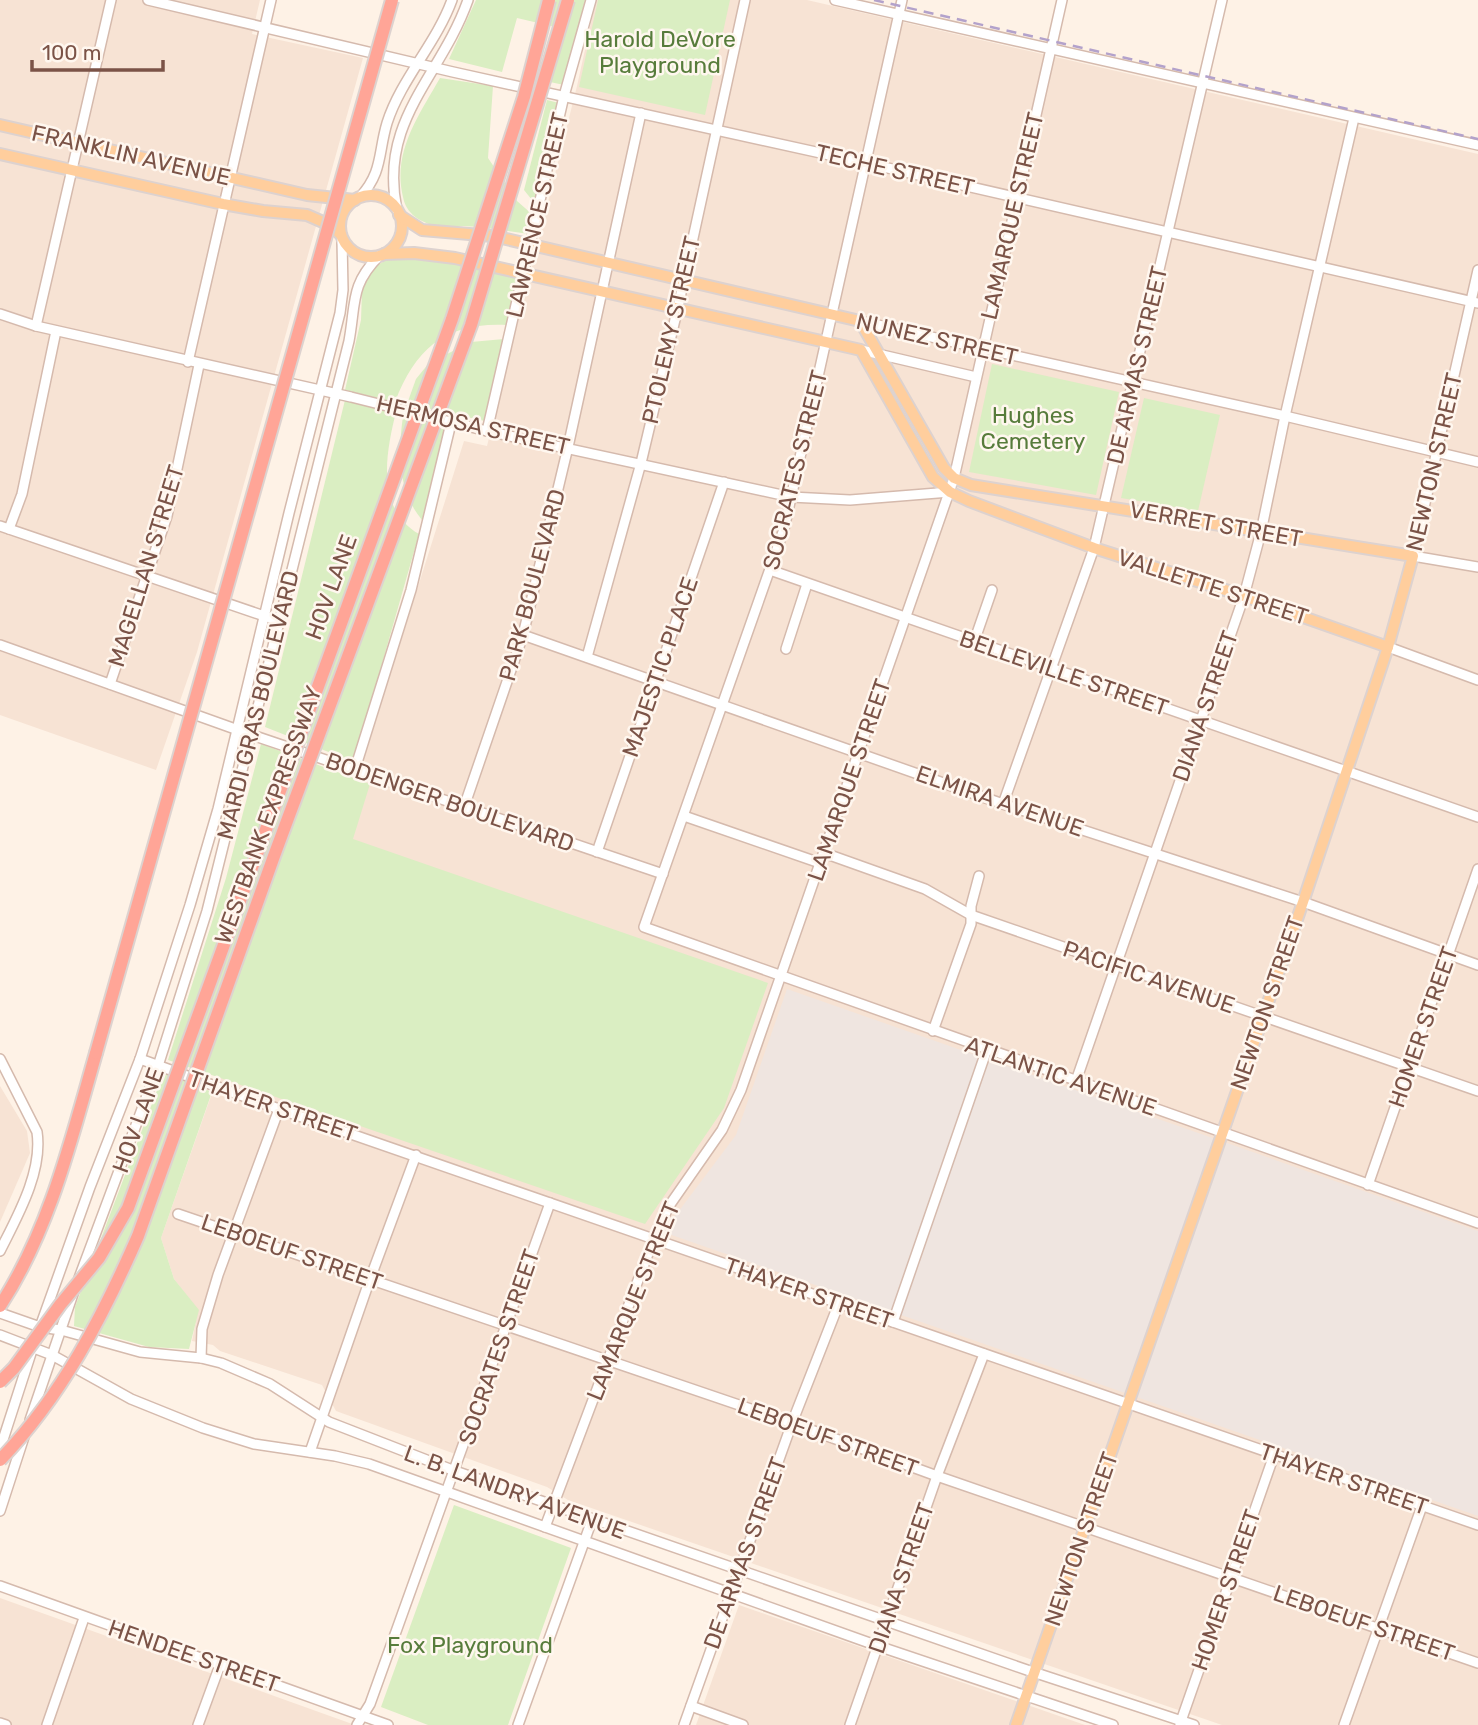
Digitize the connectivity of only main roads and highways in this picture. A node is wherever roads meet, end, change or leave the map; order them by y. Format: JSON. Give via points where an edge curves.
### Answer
{"nodes":[{"id":1,"x":392,"y":0,"type":"edge"},
{"id":2,"x":549,"y":0,"type":"edge"},
{"id":3,"x":568,"y":0,"type":"edge"},
{"id":4,"x":0,"y":125,"type":"edge"},
{"id":5,"x":0,"y":154,"type":"edge"},
{"id":6,"x":357,"y":198,"type":"junction"},
{"id":7,"x":398,"y":212,"type":"junction"},
{"id":8,"x":342,"y":237,"type":"junction"},
{"id":9,"x":382,"y":255,"type":"junction"},
{"id":10,"x":954,"y":478,"type":"joint"},
{"id":11,"x":950,"y":492,"type":"joint"},
{"id":12,"x":1413,"y":556,"type":"joint"},
{"id":13,"x":1388,"y":647,"type":"junction"},
{"id":14,"x":0,"y":1306,"type":"edge"},
{"id":15,"x":0,"y":1382,"type":"edge"},
{"id":16,"x":0,"y":1460,"type":"edge"},
{"id":17,"x":1016,"y":1725,"type":"edge"}],
"edges":[{"from":1,"to":14,"type":"highway","bridge":true,"via":[[59,1180],[20,1275]]},
{"from":2,"to":15,"type":"highway","name":"HOV LANE","bridge":true,"via":[[524,97],[452,319],[128,1208],[99,1258]]},
{"from":3,"to":16,"type":"highway","name":"WESTBANK EXPRESSWAY","bridge":true,"via":[[471,325],[138,1236],[79,1354]]},
{"from":4,"to":6,"type":"main road","name":"FRANKLIN AVENUE","via":[[319,197]]},
{"from":5,"to":8,"type":"main road","name":"FRANKLIN AVENUE","via":[[223,204],[307,215],[332,226]]},
{"from":6,"to":7,"type":"main road","via":[[382,197]]},
{"from":6,"to":8,"type":"main road","via":[[341,218]]},
{"from":7,"to":9,"type":"main road","via":[[401,235]]},
{"from":7,"to":10,"type":"main road","name":"NUNEZ STREET","via":[[422,230],[486,235],[860,321]]},
{"from":8,"to":9,"type":"main road","via":[[359,255]]},
{"from":9,"to":11,"type":"main road","name":"NUNEZ STREET","via":[[442,256],[861,350],[933,477]]},
{"from":10,"to":12,"type":"main road","name":"VERRET STREET","via":[[971,485]]},
{"from":11,"to":13,"type":"main road","name":"VALLETTE STREET","via":[[1094,548]]},
{"from":12,"to":13,"type":"main road","name":"NEWTON STREET"},
{"from":13,"to":17,"type":"main road","name":"NEWTON STREET"}]}
